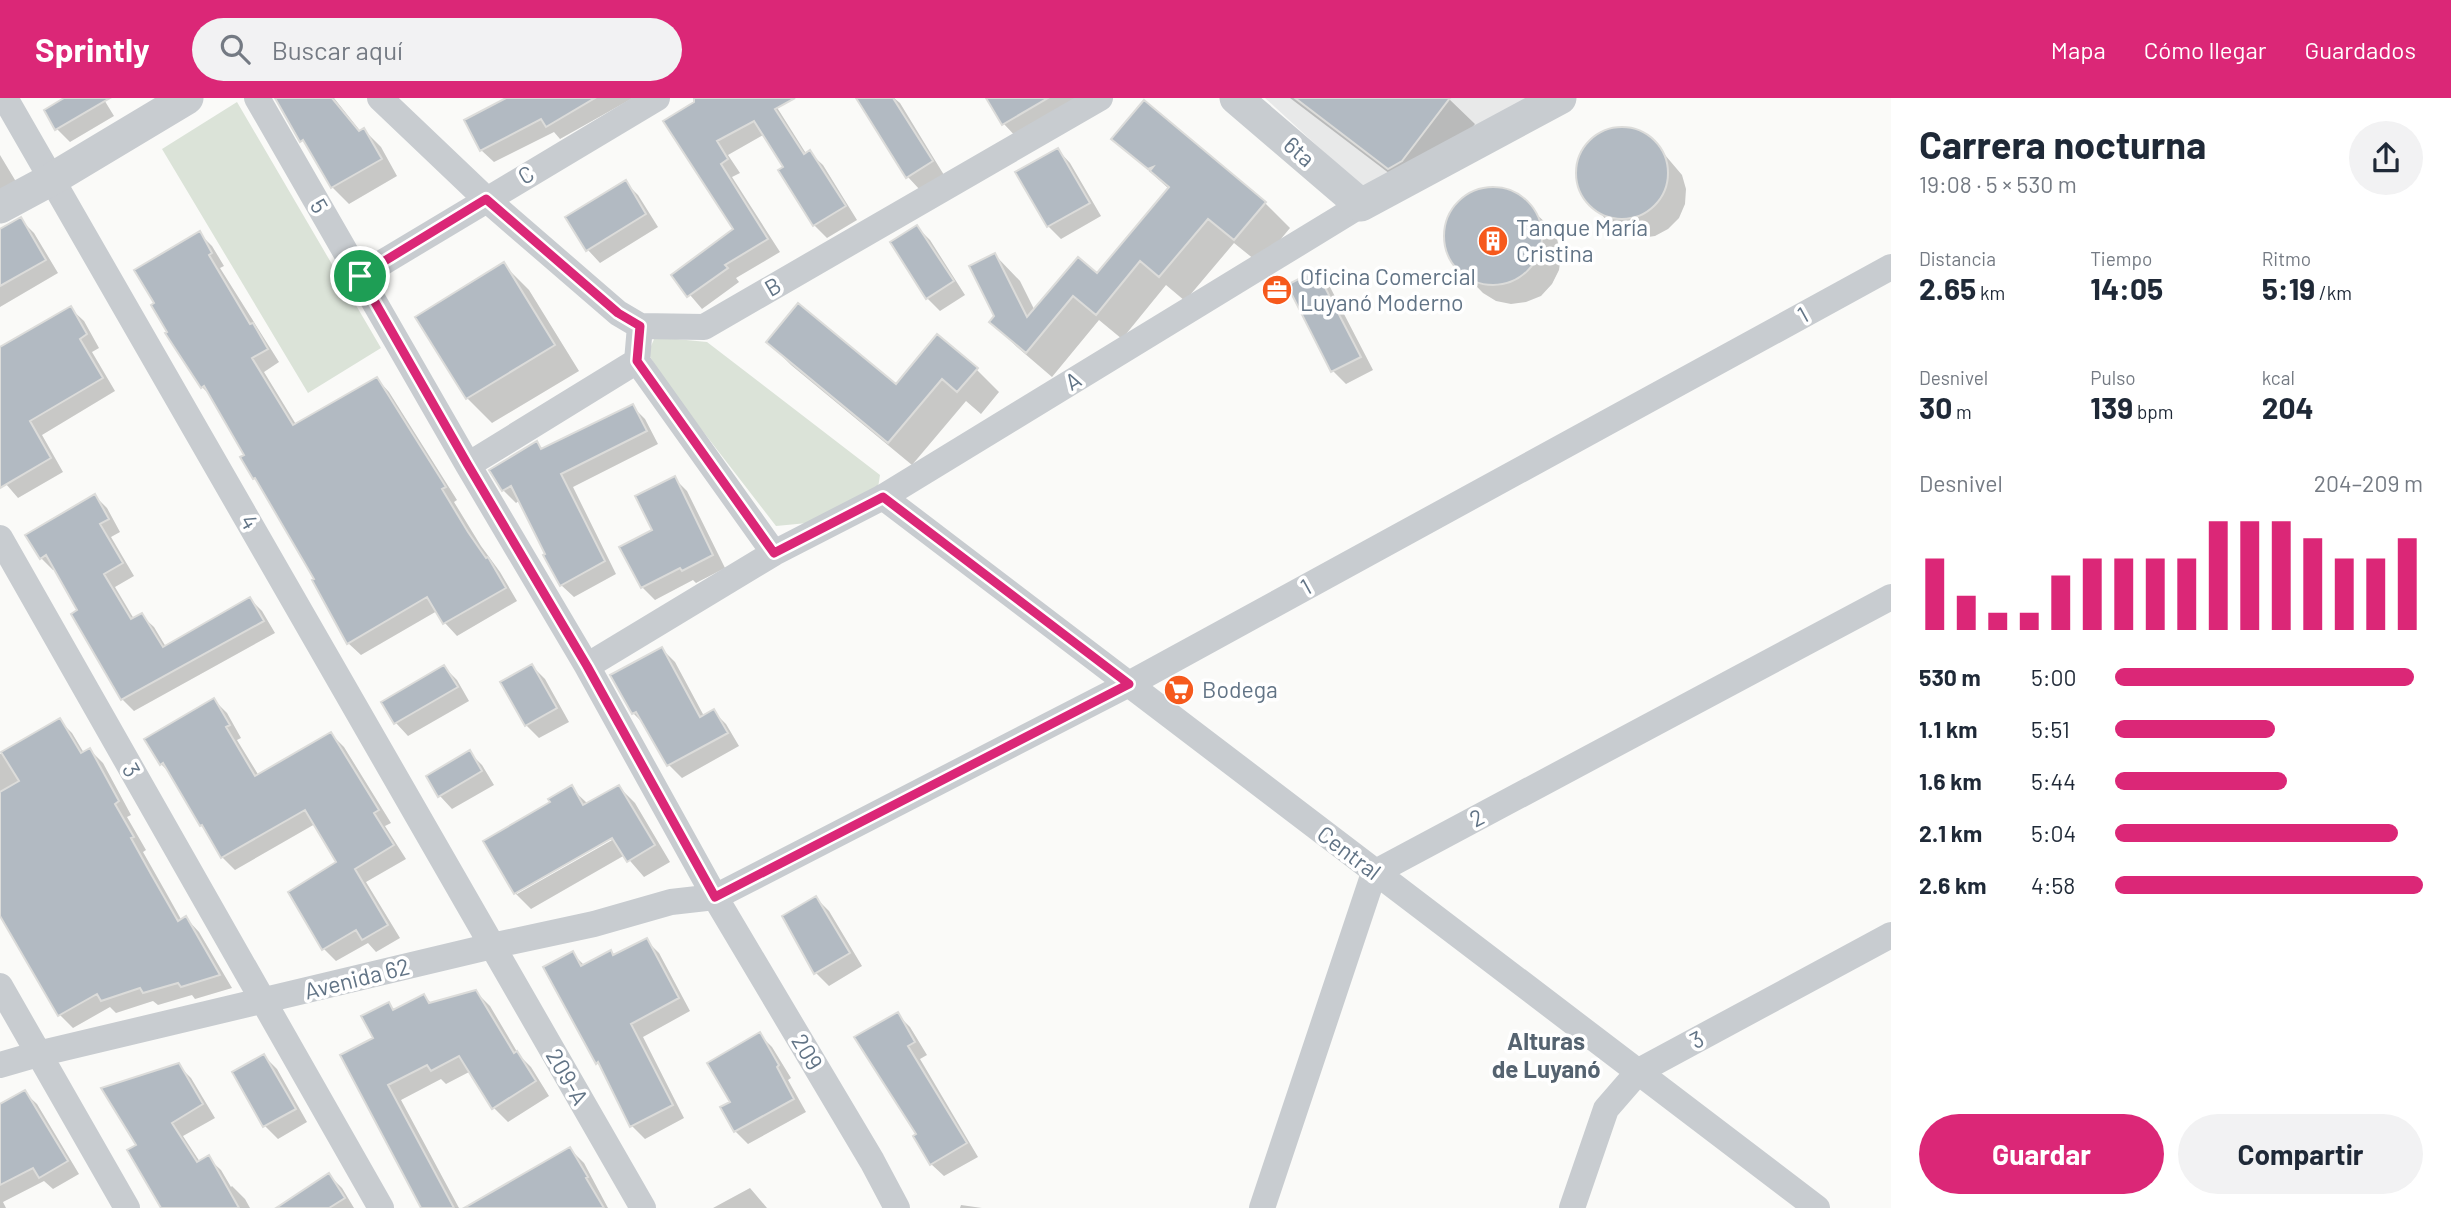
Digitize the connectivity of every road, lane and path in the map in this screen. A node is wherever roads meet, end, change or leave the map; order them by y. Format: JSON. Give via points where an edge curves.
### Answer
{"nodes":[{"id":1,"x":5,"y":98,"type":"edge"},
{"id":2,"x":187,"y":98,"type":"edge"},
{"id":3,"x":257,"y":98,"type":"edge"},
{"id":4,"x":380,"y":98,"type":"edge"},
{"id":5,"x":657,"y":98,"type":"edge"},
{"id":6,"x":1100,"y":98,"type":"edge"},
{"id":7,"x":1236,"y":98,"type":"edge"},
{"id":8,"x":1560,"y":98,"type":"edge"},
{"id":9,"x":52,"y":179,"type":"junction"},
{"id":10,"x":486,"y":199,"type":"junction"},
{"id":11,"x":1361,"y":205,"type":"junction"},
{"id":12,"x":0,"y":206,"type":"edge"},
{"id":13,"x":1891,"y":267,"type":"edge"},
{"id":14,"x":360,"y":276,"type":"junction"},
{"id":15,"x":640,"y":326,"type":"junction"},
{"id":16,"x":637,"y":361,"type":"junction"},
{"id":17,"x":468,"y":465,"type":"junction"},
{"id":18,"x":883,"y":497,"type":"junction"},
{"id":19,"x":0,"y":538,"type":"edge"},
{"id":20,"x":774,"y":553,"type":"junction"},
{"id":21,"x":1891,"y":597,"type":"edge"},
{"id":22,"x":587,"y":666,"type":"junction"},
{"id":23,"x":1129,"y":684,"type":"junction"},
{"id":24,"x":1374,"y":873,"type":"junction"},
{"id":25,"x":715,"y":897,"type":"junction"},
{"id":26,"x":1891,"y":935,"type":"edge"},
{"id":27,"x":492,"y":946,"type":"junction"},
{"id":28,"x":0,"y":986,"type":"edge"},
{"id":29,"x":262,"y":1002,"type":"junction"},
{"id":30,"x":38,"y":1054,"type":"junction"},
{"id":31,"x":0,"y":1065,"type":"edge"},
{"id":32,"x":1639,"y":1071,"type":"junction"},
{"id":33,"x":127,"y":1208,"type":"edge"},
{"id":34,"x":381,"y":1208,"type":"edge"},
{"id":35,"x":642,"y":1208,"type":"edge"},
{"id":36,"x":897,"y":1208,"type":"edge"},
{"id":37,"x":1262,"y":1208,"type":"edge"},
{"id":38,"x":1572,"y":1208,"type":"edge"},
{"id":39,"x":1816,"y":1208,"type":"edge"}],
"edges":[{"from":1,"to":9,"type":"street","name":"4"},
{"from":2,"to":9,"type":"street"},
{"from":3,"to":14,"type":"street","name":"5"},
{"from":4,"to":10,"type":"street"},
{"from":5,"to":10,"type":"street","name":"C"},
{"from":6,"to":15,"type":"street","name":"B","via":[[704,327]]},
{"from":7,"to":11,"type":"street","name":"6ta"},
{"from":8,"to":11,"type":"street","name":"A"},
{"from":9,"to":12,"type":"street"},
{"from":9,"to":27,"type":"street","name":"4"},
{"from":10,"to":14,"type":"street","name":"C"},
{"from":10,"to":15,"type":"street","via":[[618,313]]},
{"from":11,"to":18,"type":"street","name":"A"},
{"from":13,"to":23,"type":"street","name":"1"},
{"from":14,"to":17,"type":"street","name":"5"},
{"from":15,"to":16,"type":"street"},
{"from":16,"to":17,"type":"street"},
{"from":16,"to":20,"type":"street"},
{"from":17,"to":22,"type":"street","name":"5"},
{"from":18,"to":20,"type":"street","name":"A"},
{"from":18,"to":23,"type":"street","name":"Central"},
{"from":19,"to":29,"type":"street","name":"3"},
{"from":20,"to":22,"type":"street","name":"A"},
{"from":21,"to":24,"type":"street","name":"2"},
{"from":22,"to":25,"type":"street","name":"5"},
{"from":23,"to":24,"type":"street","name":"Central"},
{"from":23,"to":25,"type":"street","name":"1"},
{"from":24,"to":32,"type":"street","name":"Central"},
{"from":24,"to":37,"type":"street"},
{"from":25,"to":27,"type":"street","name":"Avenida 62","via":[[671,902]]},
{"from":25,"to":36,"type":"street","name":"209"},
{"from":26,"to":32,"type":"street","name":"3"},
{"from":27,"to":29,"type":"street","name":"Avenida 62"},
{"from":27,"to":35,"type":"street","name":"209-A"},
{"from":28,"to":30,"type":"street"},
{"from":29,"to":30,"type":"street","name":"Avenida 62"},
{"from":29,"to":34,"type":"street","name":"3"},
{"from":30,"to":31,"type":"street","name":"Avenida 62"},
{"from":30,"to":33,"type":"street"},
{"from":32,"to":38,"type":"street","name":"3","via":[[1606,1109]]},
{"from":32,"to":39,"type":"street","name":"Central"}]}
